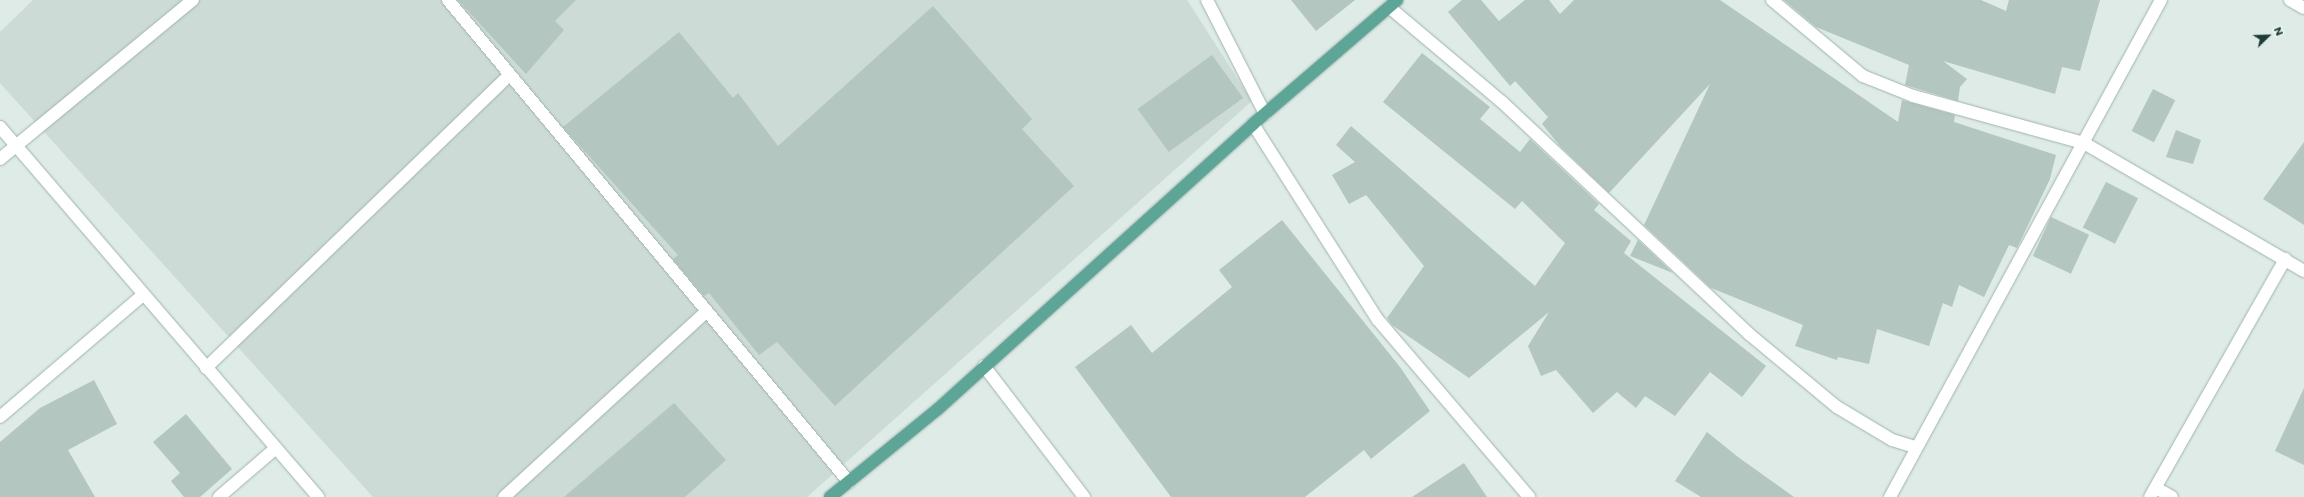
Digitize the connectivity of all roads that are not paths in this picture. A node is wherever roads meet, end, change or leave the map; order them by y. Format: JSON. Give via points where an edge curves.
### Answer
{"nodes":[{"id":1,"x":193,"y":0,"type":"edge"},
{"id":2,"x":448,"y":0,"type":"edge"},
{"id":3,"x":1207,"y":0,"type":"edge"},
{"id":4,"x":1772,"y":0,"type":"edge"},
{"id":5,"x":2161,"y":0,"type":"edge"},
{"id":6,"x":2290,"y":0,"type":"edge"},
{"id":7,"x":1393,"y":4,"type":"edge"},
{"id":8,"x":2304,"y":8,"type":"edge"},
{"id":9,"x":509,"y":75,"type":"junction"},
{"id":10,"x":1265,"y":114,"type":"junction"},
{"id":11,"x":1253,"y":124,"type":"junction"},
{"id":12,"x":0,"y":127,"type":"edge"},
{"id":13,"x":2084,"y":143,"type":"junction"},
{"id":14,"x":17,"y":145,"type":"junction"},
{"id":15,"x":0,"y":159,"type":"edge"},
{"id":16,"x":2285,"y":259,"type":"junction"},
{"id":17,"x":2304,"y":271,"type":"edge"},
{"id":18,"x":143,"y":295,"type":"junction"},
{"id":19,"x":705,"y":313,"type":"junction"},
{"id":20,"x":984,"y":366,"type":"junction"},
{"id":21,"x":206,"y":368,"type":"junction"},
{"id":22,"x":0,"y":417,"type":"edge"},
{"id":23,"x":1915,"y":447,"type":"junction"},
{"id":24,"x":276,"y":448,"type":"junction"},
{"id":25,"x":848,"y":482,"type":"junction"},
{"id":26,"x":2153,"y":492,"type":"edge"},
{"id":27,"x":219,"y":497,"type":"edge"},
{"id":28,"x":318,"y":497,"type":"edge"},
{"id":29,"x":504,"y":497,"type":"edge"},
{"id":30,"x":830,"y":497,"type":"edge"},
{"id":31,"x":1084,"y":497,"type":"edge"},
{"id":32,"x":1529,"y":497,"type":"edge"},
{"id":33,"x":1890,"y":497,"type":"edge"},
{"id":34,"x":2172,"y":497,"type":"edge"}],
"edges":[{"from":1,"to":14,"type":"street"},
{"from":2,"to":9,"type":"street"},
{"from":3,"to":10,"type":"street"},
{"from":4,"to":13,"type":"street","via":[[1840,60],[1884,86]]},
{"from":5,"to":13,"type":"street"},
{"from":6,"to":8,"type":"street"},
{"from":7,"to":10,"type":"main road"},
{"from":7,"to":23,"type":"street","via":[[1502,102],[1749,334],[1837,407],[1892,440]]},
{"from":9,"to":19,"type":"street"},
{"from":9,"to":21,"type":"street"},
{"from":10,"to":11,"type":"main road"},
{"from":11,"to":20,"type":"main road"},
{"from":11,"to":32,"type":"street","via":[[1378,320]]},
{"from":12,"to":14,"type":"street"},
{"from":13,"to":16,"type":"street"},
{"from":13,"to":23,"type":"street"},
{"from":14,"to":15,"type":"street"},
{"from":14,"to":18,"type":"street"},
{"from":16,"to":17,"type":"street"},
{"from":16,"to":26,"type":"street"},
{"from":18,"to":21,"type":"street"},
{"from":18,"to":22,"type":"street"},
{"from":19,"to":25,"type":"street"},
{"from":19,"to":29,"type":"street"},
{"from":20,"to":25,"type":"main road"},
{"from":20,"to":31,"type":"street"},
{"from":21,"to":24,"type":"street"},
{"from":23,"to":33,"type":"street"},
{"from":24,"to":27,"type":"street"},
{"from":24,"to":28,"type":"street"},
{"from":25,"to":30,"type":"main road"},
{"from":26,"to":34,"type":"street"}]}
